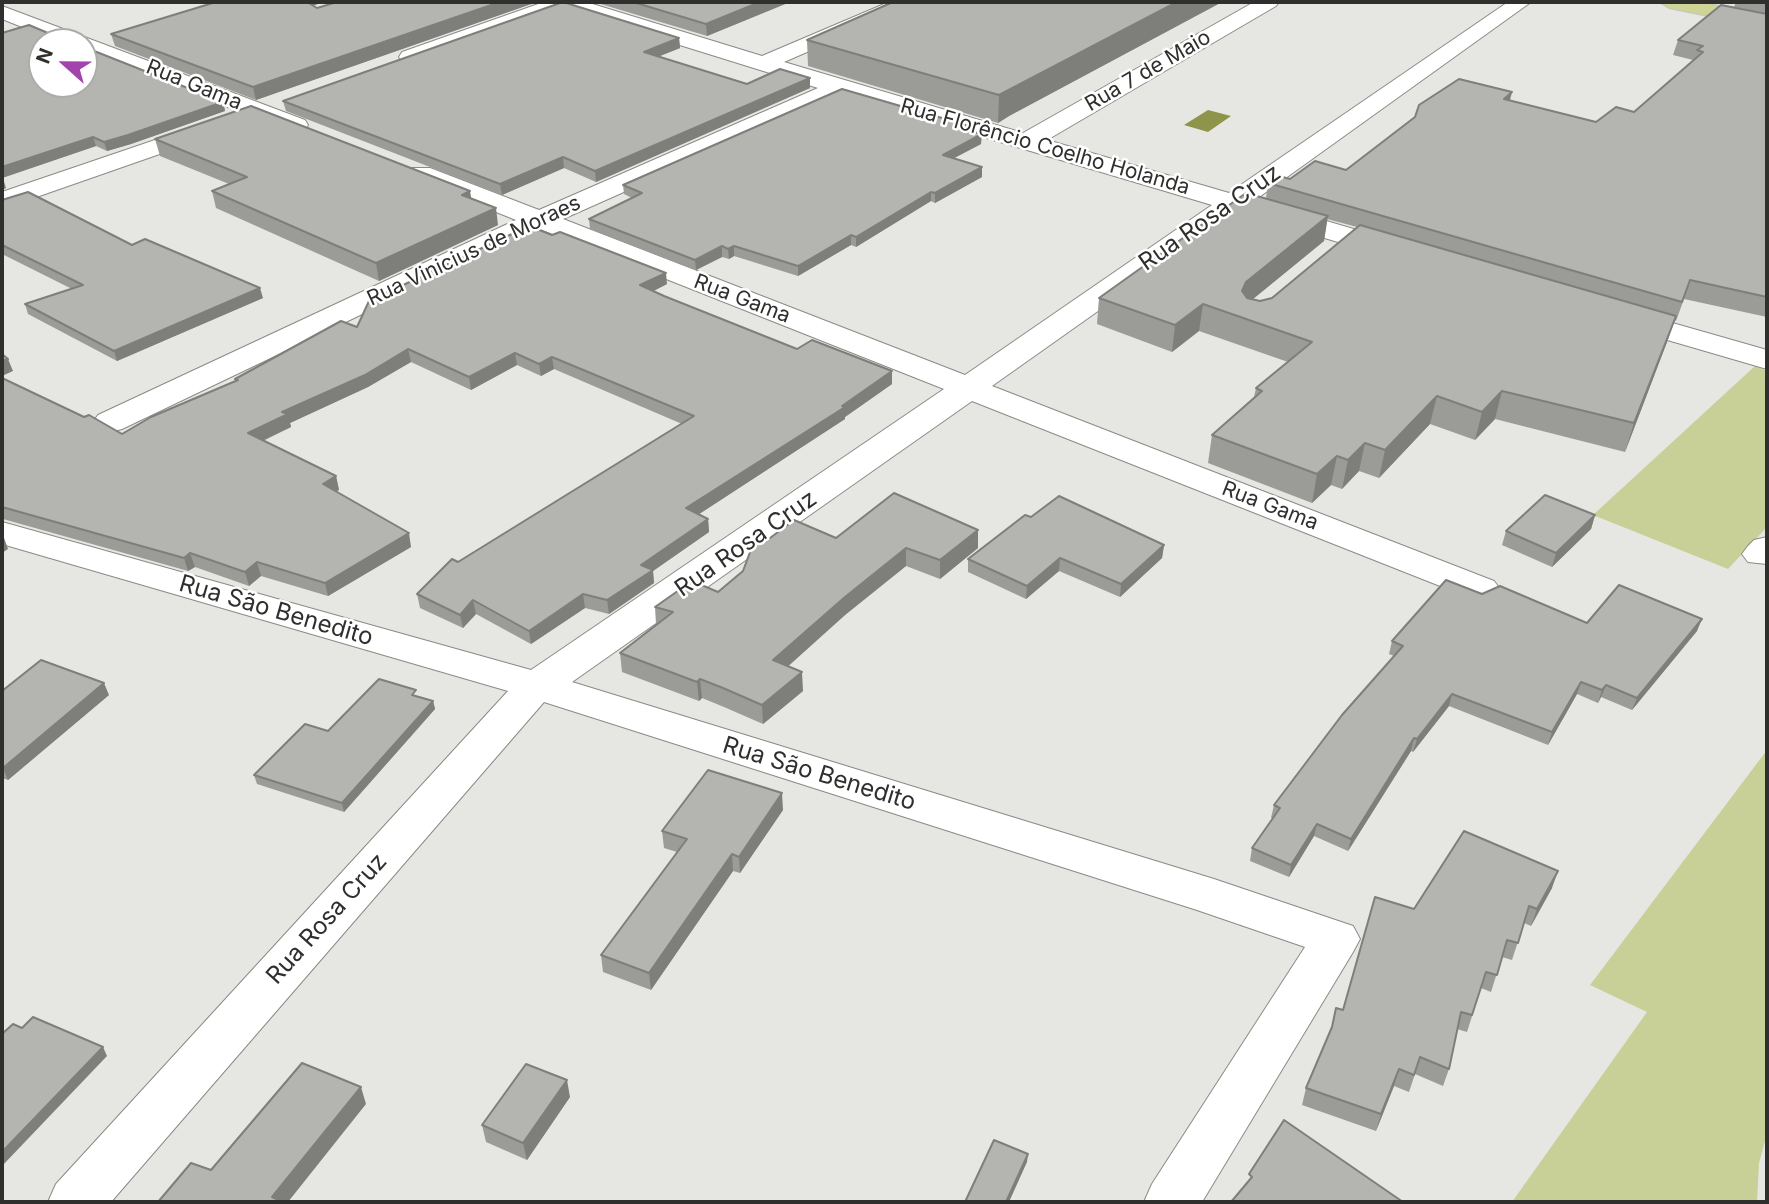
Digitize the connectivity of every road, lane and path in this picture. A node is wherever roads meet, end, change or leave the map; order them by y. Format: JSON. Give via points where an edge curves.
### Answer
{"nodes":[{"id":1,"x":564,"y":2,"type":"edge"},
{"id":2,"x":906,"y":2,"type":"edge"},
{"id":3,"x":1269,"y":2,"type":"edge"},
{"id":4,"x":1521,"y":2,"type":"edge"},
{"id":5,"x":1680,"y":3,"type":"edge"},
{"id":6,"x":52,"y":5,"type":"dead end"},
{"id":7,"x":1764,"y":12,"type":"edge"},
{"id":8,"x":9,"y":14,"type":"edge"},
{"id":9,"x":764,"y":62,"type":"junction"},
{"id":10,"x":386,"y":65,"type":"edge"},
{"id":11,"x":840,"y":86,"type":"junction"},
{"id":12,"x":297,"y":97,"type":"edge"},
{"id":13,"x":259,"y":111,"type":"junction"},
{"id":14,"x":323,"y":135,"type":"edge"},
{"id":15,"x":1027,"y":141,"type":"junction"},
{"id":16,"x":399,"y":165,"type":"edge"},
{"id":17,"x":2,"y":201,"type":"edge"},
{"id":18,"x":1231,"y":202,"type":"junction"},
{"id":19,"x":540,"y":219,"type":"junction"},
{"id":20,"x":1429,"y":260,"type":"edge"},
{"id":21,"x":1598,"y":310,"type":"edge"},
{"id":22,"x":1767,"y":360,"type":"edge"},
{"id":23,"x":970,"y":388,"type":"junction"},
{"id":24,"x":110,"y":422,"type":"dead end"},
{"id":25,"x":2,"y":533,"type":"edge"},
{"id":26,"x":1481,"y":589,"type":"dead end"},
{"id":27,"x":536,"y":685,"type":"junction"},
{"id":28,"x":76,"y":1202,"type":"edge"},
{"id":29,"x":1172,"y":1202,"type":"edge"}],
"edges":[{"from":1,"to":9,"type":"street","name":"Rua Florêncio Coelho Holanda"},
{"from":1,"to":10,"type":"street"},
{"from":2,"to":9,"type":"street"},
{"from":3,"to":15,"type":"street","name":"Rua 7 de Maio"},
{"from":4,"to":18,"type":"street","name":"Rua Rosa Cruz"},
{"from":5,"to":7,"type":"main road"},
{"from":6,"to":8,"type":"street"},
{"from":8,"to":13,"type":"street","name":"Rua Gama"},
{"from":9,"to":11,"type":"street","name":"Rua Florêncio Coelho Holanda"},
{"from":11,"to":15,"type":"street","name":"Rua Florêncio Coelho Holanda"},
{"from":11,"to":19,"type":"street","name":"Rua Vinicius de Moraes"},
{"from":12,"to":13,"type":"street"},
{"from":13,"to":14,"type":"street","name":"Rua Gama"},
{"from":13,"to":17,"type":"street"},
{"from":15,"to":18,"type":"street","name":"Rua Florêncio Coelho Holanda"},
{"from":16,"to":19,"type":"street","name":"Rua Gama"},
{"from":18,"to":20,"type":"street","name":"Rua Florêncio Coelho Holanda","via":[[1339,245]]},
{"from":18,"to":23,"type":"street","name":"Rua Rosa Cruz"},
{"from":19,"to":23,"type":"street","name":"Rua Gama"},
{"from":19,"to":24,"type":"street","name":"Rua Vinicius de Moraes","via":[[321,331]]},
{"from":21,"to":22,"type":"street"},
{"from":23,"to":26,"type":"street","name":"Rua Gama"},
{"from":23,"to":27,"type":"street","name":"Rua Rosa Cruz"},
{"from":25,"to":27,"type":"street","name":"Rua São Benedito"},
{"from":27,"to":28,"type":"street","name":"Rua Rosa Cruz"},
{"from":27,"to":29,"type":"street","name":"Rua São Benedito","via":[[1336,939]]}]}
